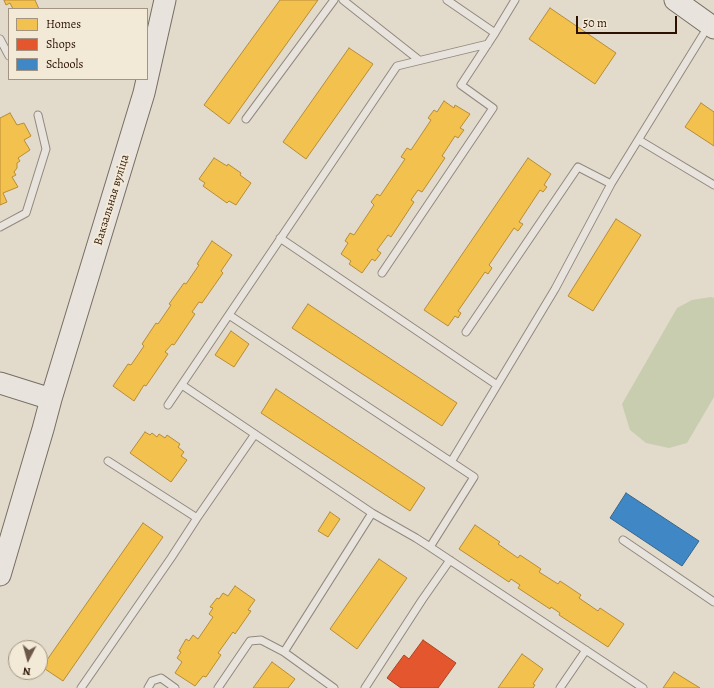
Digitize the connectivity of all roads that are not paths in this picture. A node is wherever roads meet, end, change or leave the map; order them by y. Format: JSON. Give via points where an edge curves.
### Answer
{"nodes":[{"id":1,"x":165,"y":0,"type":"edge"},
{"id":2,"x":334,"y":0,"type":"edge"},
{"id":3,"x":342,"y":0,"type":"edge"},
{"id":4,"x":448,"y":0,"type":"edge"},
{"id":5,"x":515,"y":0,"type":"edge"},
{"id":6,"x":675,"y":0,"type":"edge"},
{"id":7,"x":711,"y":27,"type":"edge"},
{"id":8,"x":495,"y":33,"type":"junction"},
{"id":9,"x":0,"y":39,"type":"edge"},
{"id":10,"x":488,"y":44,"type":"junction"},
{"id":11,"x":8,"y":54,"type":"edge"},
{"id":12,"x":419,"y":60,"type":"junction"},
{"id":13,"x":148,"y":75,"type":"edge"},
{"id":14,"x":147,"y":80,"type":"edge"},
{"id":15,"x":38,"y":115,"type":"dead end"},
{"id":16,"x":246,"y":119,"type":"dead end"},
{"id":17,"x":639,"y":140,"type":"junction"},
{"id":18,"x":611,"y":184,"type":"junction"},
{"id":19,"x":714,"y":185,"type":"edge"},
{"id":20,"x":0,"y":227,"type":"edge"},
{"id":21,"x":280,"y":238,"type":"junction"},
{"id":22,"x":382,"y":273,"type":"dead end"},
{"id":23,"x":229,"y":315,"type":"junction"},
{"id":24,"x":466,"y":332,"type":"dead end"},
{"id":25,"x":0,"y":383,"type":"edge"},
{"id":26,"x":182,"y":385,"type":"junction"},
{"id":27,"x":497,"y":385,"type":"junction"},
{"id":28,"x":51,"y":399,"type":"junction"},
{"id":29,"x":168,"y":405,"type":"dead end"},
{"id":30,"x":255,"y":434,"type":"junction"},
{"id":31,"x":108,"y":461,"type":"dead end"},
{"id":32,"x":451,"y":462,"type":"junction"},
{"id":33,"x":372,"y":513,"type":"junction"},
{"id":34,"x":197,"y":518,"type":"junction"},
{"id":35,"x":623,"y":540,"type":"dead end"},
{"id":36,"x":430,"y":547,"type":"junction"},
{"id":37,"x":450,"y":560,"type":"junction"},
{"id":38,"x":0,"y":575,"type":"edge"},
{"id":39,"x":714,"y":602,"type":"edge"},
{"id":40,"x":586,"y":650,"type":"junction"},
{"id":41,"x":284,"y":652,"type":"junction"},
{"id":42,"x":81,"y":688,"type":"edge"},
{"id":43,"x":148,"y":688,"type":"edge"},
{"id":44,"x":175,"y":688,"type":"edge"},
{"id":45,"x":218,"y":688,"type":"edge"},
{"id":46,"x":334,"y":688,"type":"edge"},
{"id":47,"x":365,"y":688,"type":"edge"},
{"id":48,"x":560,"y":688,"type":"edge"},
{"id":49,"x":644,"y":688,"type":"edge"}],
"edges":[{"from":1,"to":13,"type":"main road","name":"Вакзальная вуліца"},
{"from":2,"to":16,"type":"lane"},
{"from":3,"to":12,"type":"lane"},
{"from":4,"to":8,"type":"lane"},
{"from":5,"to":8,"type":"lane"},
{"from":6,"to":7,"type":"main road"},
{"from":7,"to":17,"type":"lane"},
{"from":8,"to":10,"type":"lane"},
{"from":9,"to":11,"type":"lane"},
{"from":10,"to":12,"type":"lane"},
{"from":10,"to":22,"type":"lane","via":[[461,85],[493,108]]},
{"from":12,"to":21,"type":"lane","via":[[397,66]]},
{"from":14,"to":28,"type":"main road","name":"Вакзальная вуліца"},
{"from":15,"to":20,"type":"lane","via":[[46,149],[26,213]]},
{"from":17,"to":18,"type":"lane"},
{"from":17,"to":19,"type":"lane"},
{"from":18,"to":24,"type":"lane","via":[[578,167]]},
{"from":18,"to":27,"type":"lane","via":[[555,290]]},
{"from":21,"to":23,"type":"lane"},
{"from":21,"to":27,"type":"lane"},
{"from":23,"to":26,"type":"lane"},
{"from":23,"to":32,"type":"lane"},
{"from":25,"to":28,"type":"main road"},
{"from":26,"to":29,"type":"lane"},
{"from":26,"to":30,"type":"lane"},
{"from":27,"to":32,"type":"lane"},
{"from":28,"to":38,"type":"main road","name":"Вакзальная вуліца"},
{"from":30,"to":33,"type":"lane"},
{"from":30,"to":34,"type":"lane"},
{"from":31,"to":34,"type":"lane"},
{"from":32,"to":36,"type":"lane","via":[[474,477]]},
{"from":33,"to":36,"type":"lane"},
{"from":33,"to":41,"type":"lane"},
{"from":34,"to":42,"type":"lane"},
{"from":35,"to":39,"type":"lane"},
{"from":36,"to":37,"type":"lane"},
{"from":37,"to":40,"type":"lane"},
{"from":37,"to":47,"type":"lane"},
{"from":40,"to":48,"type":"lane"},
{"from":40,"to":49,"type":"lane"},
{"from":41,"to":45,"type":"lane","via":[[261,640],[250,641]]},
{"from":41,"to":46,"type":"lane"},
{"from":43,"to":44,"type":"lane","via":[[152,681],[161,678]]}]}
